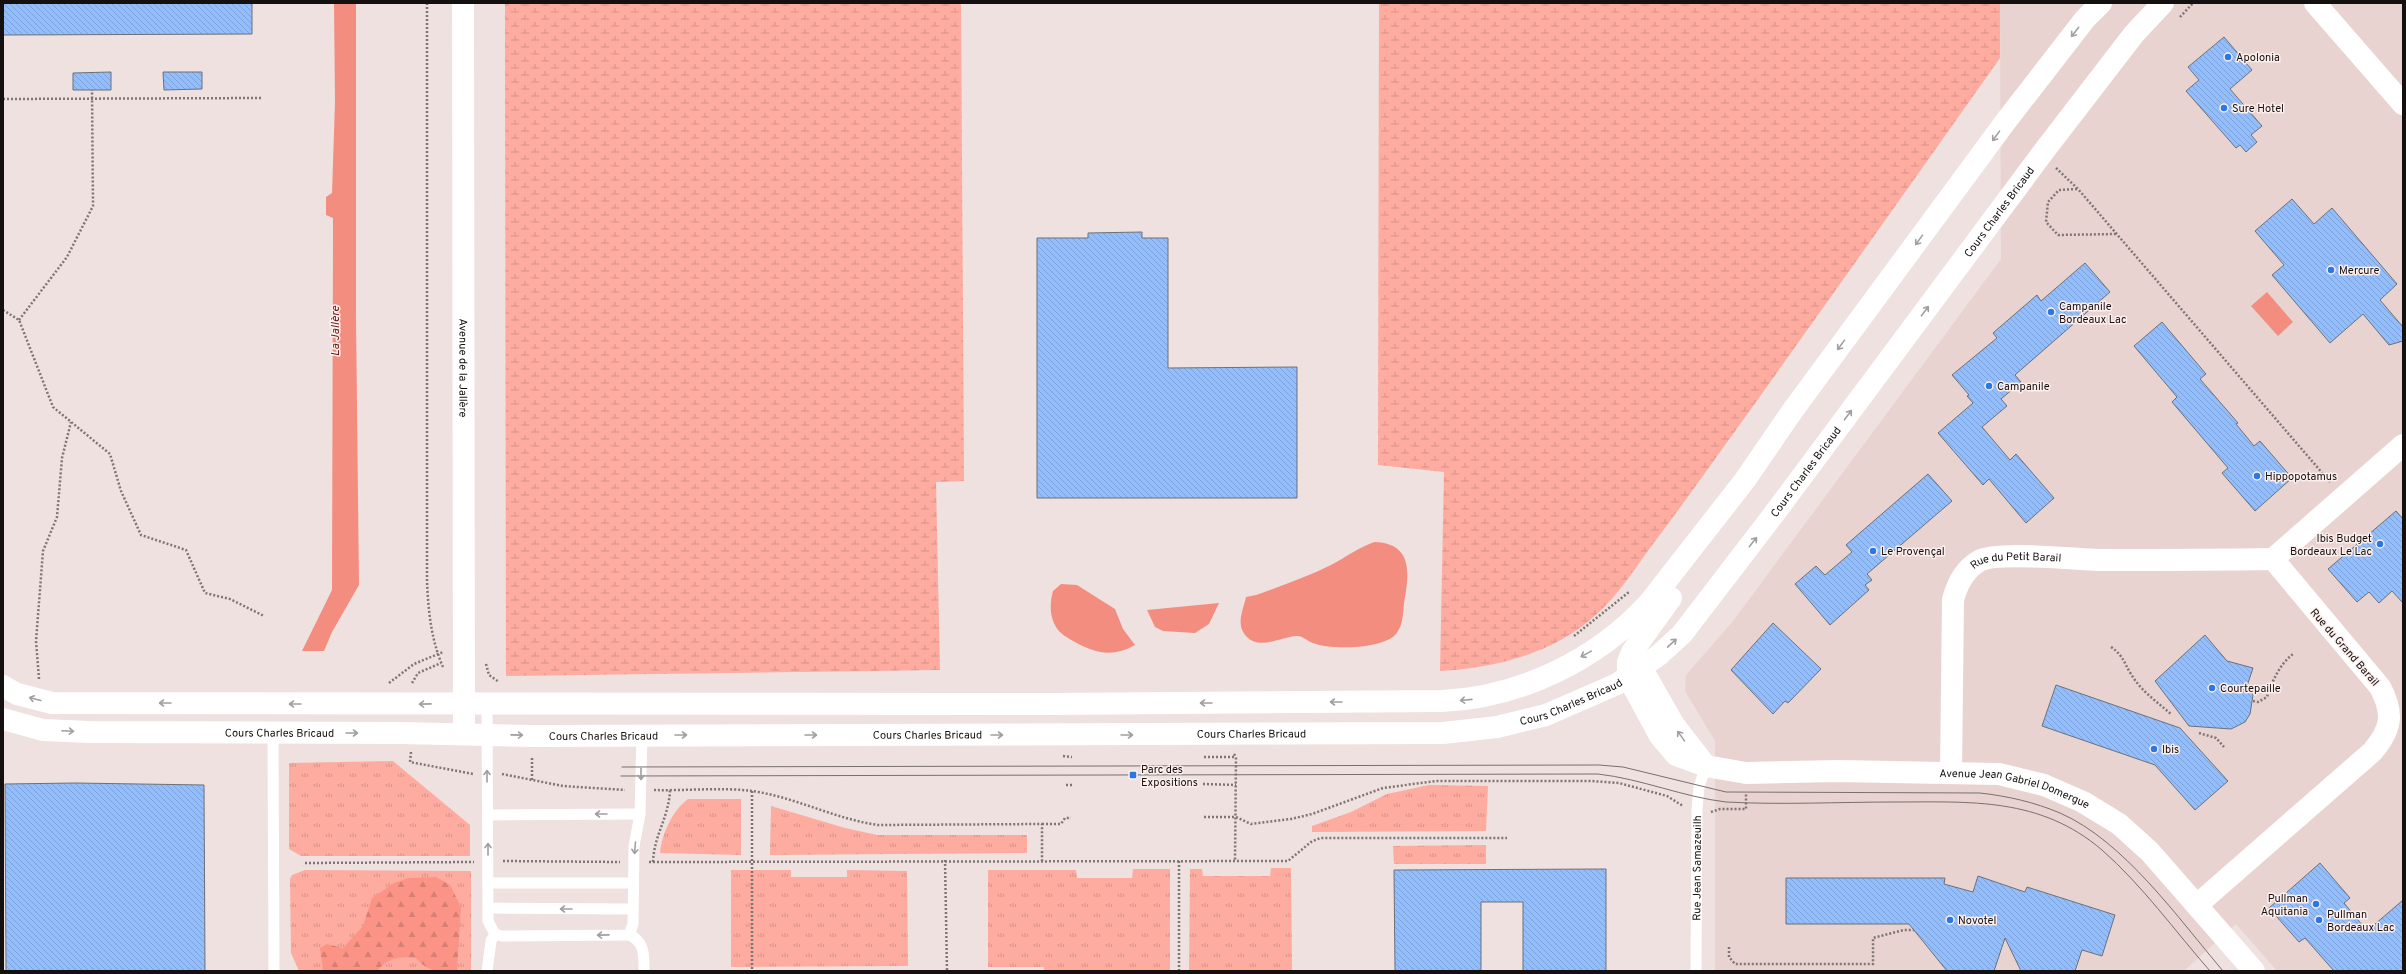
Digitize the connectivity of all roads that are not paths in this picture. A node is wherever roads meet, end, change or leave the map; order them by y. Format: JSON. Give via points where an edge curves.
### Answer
{"nodes":[{"id":1,"x":463,"y":3,"type":"edge"},
{"id":2,"x":2100,"y":3,"type":"edge"},
{"id":3,"x":2163,"y":3,"type":"edge"},
{"id":4,"x":2315,"y":3,"type":"edge"},
{"id":5,"x":2403,"y":104,"type":"edge"},
{"id":6,"x":2403,"y":445,"type":"edge"},
{"id":7,"x":1746,"y":480,"type":"junction"},
{"id":8,"x":2273,"y":560,"type":"junction"},
{"id":9,"x":1619,"y":633,"type":"junction"},
{"id":10,"x":1634,"y":666,"type":"junction"},
{"id":11,"x":3,"y":686,"type":"edge"},
{"id":12,"x":464,"y":704,"type":"junction"},
{"id":13,"x":488,"y":704,"type":"junction"},
{"id":14,"x":3,"y":719,"type":"edge"},
{"id":15,"x":273,"y":733,"type":"junction"},
{"id":16,"x":464,"y":734,"type":"junction"},
{"id":17,"x":488,"y":735,"type":"junction"},
{"id":18,"x":642,"y":736,"type":"junction"},
{"id":19,"x":1706,"y":766,"type":"junction"},
{"id":20,"x":1951,"y":773,"type":"junction"},
{"id":21,"x":640,"y":814,"type":"junction"},
{"id":22,"x":488,"y":815,"type":"junction"},
{"id":23,"x":488,"y":883,"type":"junction"},
{"id":24,"x":633,"y":883,"type":"junction"},
{"id":25,"x":2197,"y":905,"type":"junction"},
{"id":26,"x":488,"y":908,"type":"junction"},
{"id":27,"x":633,"y":909,"type":"junction"},
{"id":28,"x":495,"y":934,"type":"junction"},
{"id":29,"x":630,"y":935,"type":"junction"},
{"id":30,"x":274,"y":971,"type":"edge"},
{"id":31,"x":487,"y":971,"type":"edge"},
{"id":32,"x":644,"y":971,"type":"edge"},
{"id":33,"x":1696,"y":971,"type":"edge"},
{"id":34,"x":2254,"y":971,"type":"edge"}],
"edges":[{"from":1,"to":12,"type":"main road","name":"Avenue de la Jallère"},
{"from":2,"to":7,"type":"main road","one_way":true,"via":[[2002,128],[1793,410]]},
{"from":10,"to":3,"type":"main road","name":"Cours Charles Bricaud","one_way":true,"via":[[1682,634],[2044,151],[2134,34]]},
{"from":4,"to":5,"type":"main road"},
{"from":6,"to":8,"type":"main road"},
{"from":7,"to":9,"type":"main road","via":[[1649,603]]},
{"from":7,"to":10,"type":"main road","via":[[1712,544]]},
{"from":8,"to":20,"type":"main road","name":"Rue du Petit Barail","via":[[1998,557],[1980,561],[1965,573],[1957,585],[1953,600]]},
{"from":8,"to":25,"type":"main road","name":"Rue du Grand Barail","via":[[2380,687],[2388,702],[2390,721],[2384,738],[2372,752]]},
{"from":9,"to":10,"type":"main road","name":"Avenue Jean Gabriel Domergue"},
{"from":9,"to":13,"type":"main road","one_way":true,"via":[[1596,649],[1534,682],[1486,697],[1463,700],[1048,704]]},
{"from":18,"to":10,"type":"main road","name":"Cours Charles Bricaud","one_way":true,"via":[[1474,731],[1546,715],[1592,696]]},
{"from":10,"to":19,"type":"main road","name":"Avenue Jean Gabriel Domergue","via":[[1660,736],[1676,755]]},
{"from":12,"to":11,"type":"main road","one_way":true,"via":[[52,703],[17,694]]},
{"from":12,"to":13,"type":"main road"},
{"from":12,"to":16,"type":"main road","name":"Avenue de la Jallère"},
{"from":13,"to":17,"type":"lane"},
{"from":14,"to":15,"type":"main road","name":"Cours Charles Bricaud","one_way":true,"via":[[43,730]]},
{"from":15,"to":16,"type":"main road","name":"Cours Charles Bricaud","one_way":true},
{"from":15,"to":30,"type":"lane"},
{"from":16,"to":17,"type":"main road","name":"Cours Charles Bricaud"},
{"from":17,"to":18,"type":"main road","name":"Cours Charles Bricaud","one_way":true},
{"from":22,"to":17,"type":"lane","one_way":true},
{"from":18,"to":21,"type":"lane","one_way":true},
{"from":19,"to":20,"type":"main road","name":"Avenue Jean Gabriel Domergue","via":[[1746,774],[1837,771]]},
{"from":19,"to":33,"type":"lane","name":"Rue Jean Samazeuilh","via":[[1699,787],[1697,810]]},
{"from":20,"to":25,"type":"main road","name":"Avenue Jean Gabriel Domergue","via":[[2014,777],[2044,785],[2083,802],[2119,824],[2150,852]]},
{"from":21,"to":22,"type":"lane","one_way":true},
{"from":21,"to":24,"type":"lane","one_way":true},
{"from":23,"to":22,"type":"lane","one_way":true},
{"from":23,"to":24,"type":"lane"},
{"from":23,"to":26,"type":"lane"},
{"from":24,"to":27,"type":"lane"},
{"from":25,"to":34,"type":"main road","name":"Avenue Jean Gabriel Domergue"},
{"from":27,"to":26,"type":"lane","one_way":true},
{"from":26,"to":28,"type":"lane","via":[[488,921]]},
{"from":27,"to":29,"type":"lane"},
{"from":29,"to":28,"type":"lane","one_way":true},
{"from":28,"to":31,"type":"lane","via":[[491,941]]},
{"from":29,"to":32,"type":"lane","via":[[637,938],[643,948]]}]}
